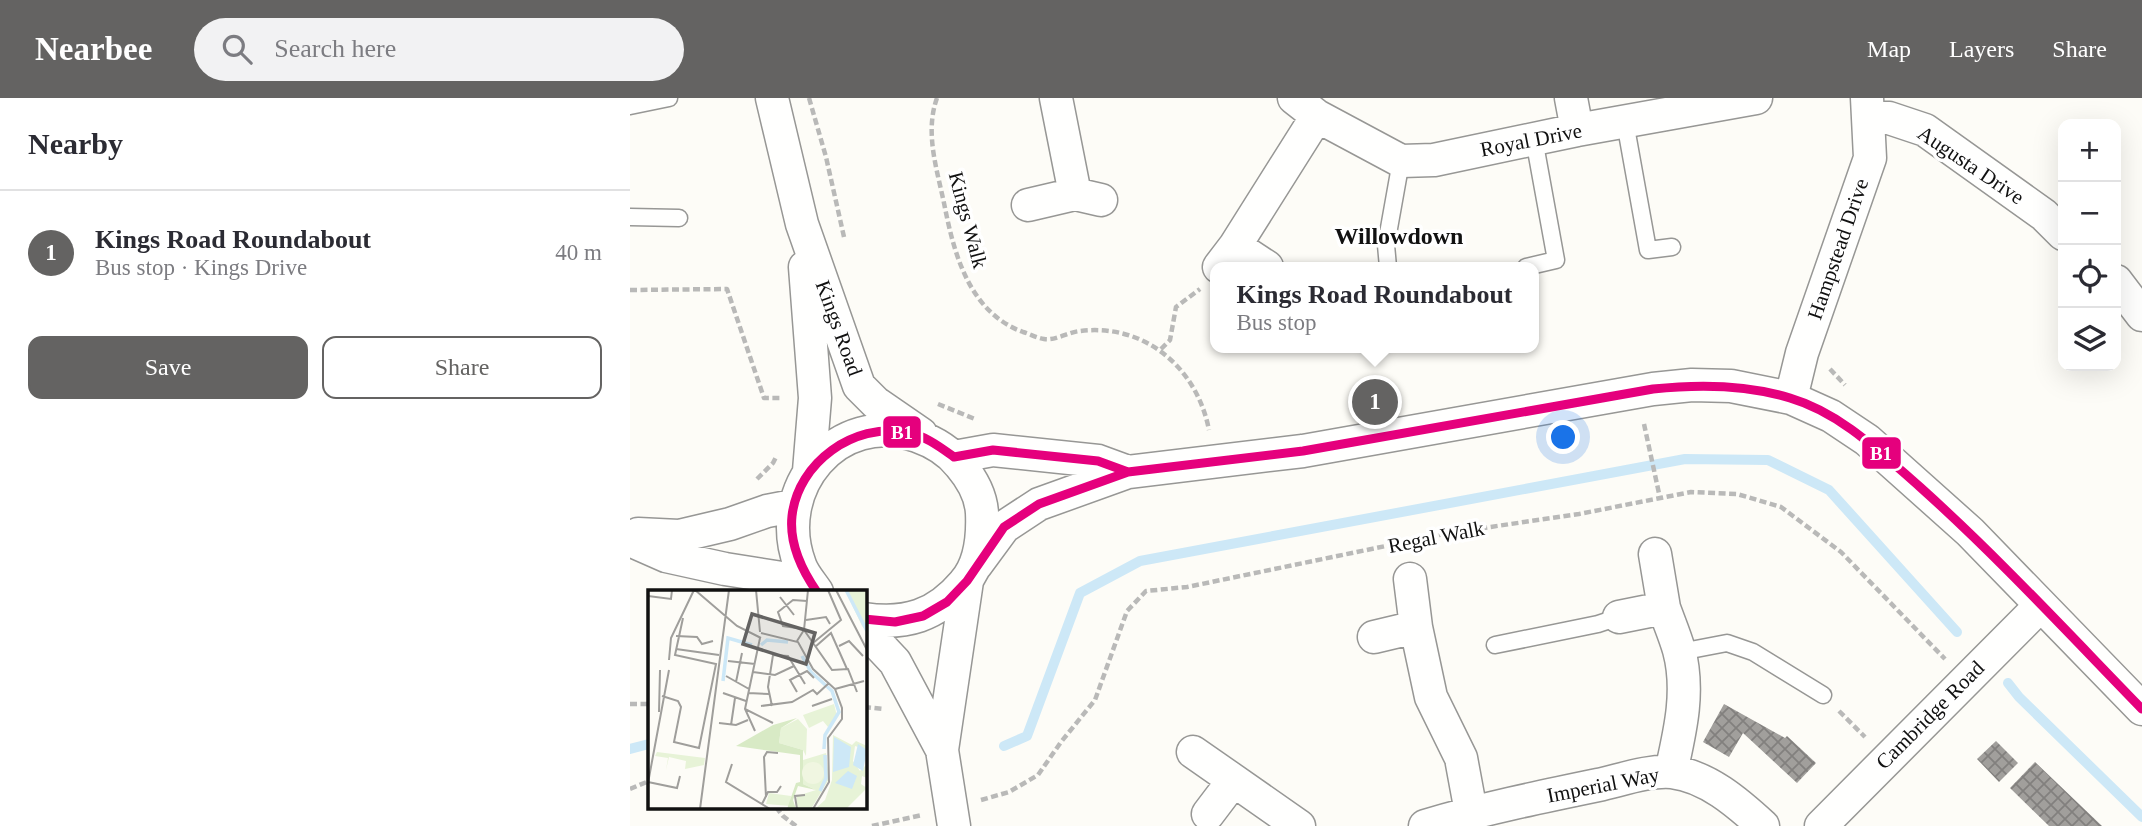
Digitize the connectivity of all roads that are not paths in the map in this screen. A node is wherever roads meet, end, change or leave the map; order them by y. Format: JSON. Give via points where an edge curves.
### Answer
{"nodes":[{"id":1,"x":669,"y":98,"type":"edge"},
{"id":2,"x":772,"y":98,"type":"edge"},
{"id":3,"x":1056,"y":98,"type":"edge"},
{"id":4,"x":1571,"y":98,"type":"edge"},
{"id":5,"x":1756,"y":98,"type":"edge"},
{"id":6,"x":630,"y":106,"type":"edge"},
{"id":7,"x":1306,"y":107,"type":"edge"},
{"id":8,"x":1868,"y":108,"type":"edge"},
{"id":9,"x":1625,"y":122,"type":"junction"},
{"id":10,"x":1577,"y":130,"type":"junction"},
{"id":11,"x":1534,"y":139,"type":"junction"},
{"id":12,"x":1401,"y":162,"type":"junction"},
{"id":13,"x":1028,"y":205,"type":"dead end"},
{"id":14,"x":630,"y":217,"type":"edge"},
{"id":15,"x":679,"y":218,"type":"dead end"},
{"id":16,"x":802,"y":224,"type":"junction"},
{"id":17,"x":2058,"y":229,"type":"edge"},
{"id":18,"x":1672,"y":247,"type":"dead end"},
{"id":19,"x":1222,"y":262,"type":"edge"},
{"id":20,"x":1388,"y":262,"type":"edge"},
{"id":21,"x":1539,"y":264,"type":"edge"},
{"id":22,"x":2121,"y":288,"type":"edge"},
{"id":23,"x":2142,"y":315,"type":"edge"},
{"id":24,"x":1791,"y":398,"type":"junction"},
{"id":25,"x":943,"y":449,"type":"junction"},
{"id":26,"x":809,"y":471,"type":"junction"},
{"id":27,"x":1128,"y":472,"type":"junction"},
{"id":28,"x":793,"y":506,"type":"junction"},
{"id":29,"x":630,"y":534,"type":"edge"},
{"id":30,"x":630,"y":540,"type":"edge"},
{"id":31,"x":1655,"y":554,"type":"dead end"},
{"id":32,"x":971,"y":573,"type":"junction"},
{"id":33,"x":1410,"y":579,"type":"dead end"},
{"id":34,"x":811,"y":590,"type":"edge"},
{"id":35,"x":815,"y":590,"type":"edge"},
{"id":36,"x":2039,"y":606,"type":"junction"},
{"id":37,"x":1664,"y":608,"type":"junction"},
{"id":38,"x":1619,"y":617,"type":"joint"},
{"id":39,"x":866,"y":620,"type":"edge"},
{"id":40,"x":1416,"y":627,"type":"junction"},
{"id":41,"x":866,"y":631,"type":"edge"},
{"id":42,"x":1374,"y":637,"type":"dead end"},
{"id":43,"x":1495,"y":645,"type":"dead end"},
{"id":44,"x":1679,"y":652,"type":"junction"},
{"id":45,"x":1823,"y":695,"type":"road end"},
{"id":46,"x":2142,"y":709,"type":"edge"},
{"id":47,"x":942,"y":750,"type":"junction"},
{"id":48,"x":1193,"y":752,"type":"dead end"},
{"id":49,"x":1671,"y":772,"type":"junction"},
{"id":50,"x":1233,"y":781,"type":"junction"},
{"id":51,"x":1471,"y":812,"type":"junction"},
{"id":52,"x":1208,"y":814,"type":"dead end"},
{"id":53,"x":953,"y":817,"type":"edge"},
{"id":54,"x":1299,"y":826,"type":"edge"},
{"id":55,"x":1426,"y":826,"type":"edge"},
{"id":56,"x":1763,"y":826,"type":"edge"},
{"id":57,"x":1821,"y":826,"type":"edge"}],
"edges":[{"from":1,"to":6,"type":"lane"},
{"from":2,"to":16,"type":"street","name":"Kings Road"},
{"from":3,"to":13,"type":"street","via":[[1088,197]]},
{"from":4,"to":10,"type":"street"},
{"from":5,"to":9,"type":"street","name":"Royal Drive"},
{"from":7,"to":12,"type":"street"},
{"from":7,"to":19,"type":"street"},
{"from":8,"to":17,"type":"street","name":"Augusta Drive","via":[[1924,130]]},
{"from":8,"to":24,"type":"street","name":"Hampstead Drive","via":[[1870,158],[1802,353]]},
{"from":9,"to":10,"type":"street","name":"Royal Drive"},
{"from":9,"to":18,"type":"lane","via":[[1648,250]]},
{"from":10,"to":11,"type":"street","name":"Royal Drive"},
{"from":11,"to":12,"type":"street","name":"Royal Drive","via":[[1434,160]]},
{"from":11,"to":21,"type":"lane","via":[[1556,260]]},
{"from":12,"to":20,"type":"lane"},
{"from":14,"to":15,"type":"lane"},
{"from":16,"to":25,"type":"street","name":"Kings Road","via":[[859,386]]},
{"from":16,"to":26,"type":"street","name":"Kings Road","via":[[815,398]]},
{"from":22,"to":23,"type":"street"},
{"from":24,"to":27,"type":"street","via":[[1731,386],[1692,385],[1303,451]]},
{"from":24,"to":36,"type":"street","via":[[1831,416],[1867,440],[1970,532]]},
{"from":25,"to":26,"type":"street","via":[[905,432],[878,431],[852,437],[828,451]]},
{"from":25,"to":27,"type":"street","via":[[1098,461]]},
{"from":25,"to":32,"type":"street","via":[[972,480],[982,508],[983,537]]},
{"from":26,"to":28,"type":"street"},
{"from":27,"to":32,"type":"street","via":[[1039,504],[1004,527]]},
{"from":28,"to":29,"type":"street","via":[[679,536]]},
{"from":28,"to":35,"type":"street","via":[[792,537],[800,567]]},
{"from":30,"to":34,"type":"street","via":[[666,556],[782,578]]},
{"from":31,"to":37,"type":"street"},
{"from":32,"to":39,"type":"street","via":[[947,602],[923,615],[895,622]]},
{"from":32,"to":47,"type":"street"},
{"from":33,"to":40,"type":"street"},
{"from":36,"to":46,"type":"street"},
{"from":36,"to":57,"type":"street","name":"Cambridge Road"},
{"from":37,"to":38,"type":"street"},
{"from":37,"to":44,"type":"street"},
{"from":38,"to":43,"type":"lane"},
{"from":40,"to":42,"type":"street"},
{"from":40,"to":51,"type":"street","via":[[1431,697],[1461,758]]},
{"from":41,"to":47,"type":"street","via":[[895,662]]},
{"from":44,"to":45,"type":"lane","via":[[1727,643],[1752,652]]},
{"from":44,"to":49,"type":"street","via":[[1682,722]]},
{"from":47,"to":53,"type":"street"},
{"from":48,"to":50,"type":"street"},
{"from":49,"to":51,"type":"street","name":"Imperial Way"},
{"from":49,"to":56,"type":"street","name":"Imperial Way","via":[[1702,780]]},
{"from":50,"to":52,"type":"street"},
{"from":50,"to":54,"type":"street"},
{"from":51,"to":55,"type":"street","name":"Imperial Way"}]}
